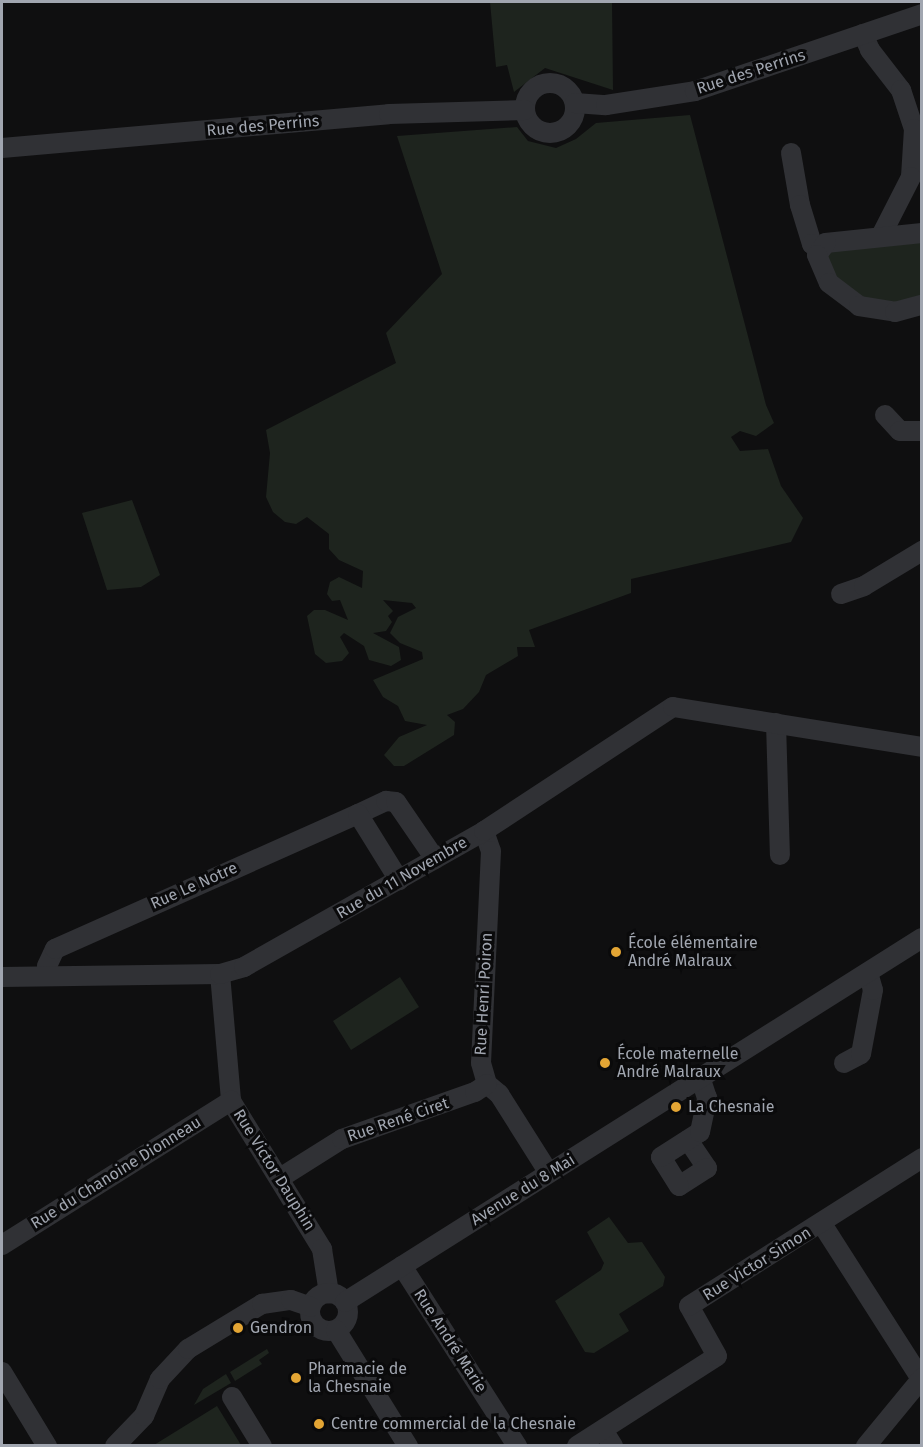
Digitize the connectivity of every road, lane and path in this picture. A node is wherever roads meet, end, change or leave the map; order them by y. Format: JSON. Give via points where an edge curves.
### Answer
{"nodes":[{"id":1,"x":921,"y":14,"type":"edge"},
{"id":2,"x":863,"y":34,"type":"junction"},
{"id":3,"x":575,"y":103,"type":"junction"},
{"id":4,"x":525,"y":110,"type":"junction"},
{"id":5,"x":916,"y":111,"type":"edge"},
{"id":6,"x":2,"y":148,"type":"edge"},
{"id":7,"x":791,"y":153,"type":"dead end"},
{"id":8,"x":921,"y":233,"type":"edge"},
{"id":9,"x":881,"y":236,"type":"junction"},
{"id":10,"x":818,"y":249,"type":"junction"},
{"id":11,"x":921,"y":305,"type":"edge"},
{"id":12,"x":885,"y":415,"type":"dead end"},
{"id":13,"x":921,"y":431,"type":"edge"},
{"id":14,"x":921,"y":551,"type":"edge"},
{"id":15,"x":841,"y":594,"type":"dead end"},
{"id":16,"x":776,"y":723,"type":"junction"},
{"id":17,"x":921,"y":747,"type":"edge"},
{"id":18,"x":358,"y":814,"type":"junction"},
{"id":19,"x":484,"y":831,"type":"junction"},
{"id":20,"x":780,"y":855,"type":"dead end"},
{"id":21,"x":435,"y":859,"type":"junction"},
{"id":22,"x":399,"y":880,"type":"junction"},
{"id":23,"x":921,"y":938,"type":"edge"},
{"id":24,"x":868,"y":973,"type":"junction"},
{"id":25,"x":220,"y":974,"type":"junction"},
{"id":26,"x":48,"y":975,"type":"junction"},
{"id":27,"x":2,"y":977,"type":"edge"},
{"id":28,"x":844,"y":1064,"type":"dead end"},
{"id":29,"x":701,"y":1079,"type":"junction"},
{"id":30,"x":486,"y":1084,"type":"junction"},
{"id":31,"x":231,"y":1101,"type":"junction"},
{"id":32,"x":688,"y":1140,"type":"dead end"},
{"id":33,"x":921,"y":1158,"type":"edge"},
{"id":34,"x":549,"y":1173,"type":"junction"},
{"id":35,"x":280,"y":1178,"type":"junction"},
{"id":36,"x":822,"y":1224,"type":"junction"},
{"id":37,"x":2,"y":1245,"type":"edge"},
{"id":38,"x":402,"y":1266,"type":"junction"},
{"id":39,"x":337,"y":1298,"type":"junction"},
{"id":40,"x":311,"y":1307,"type":"junction"},
{"id":41,"x":336,"y":1330,"type":"junction"},
{"id":42,"x":2,"y":1372,"type":"edge"},
{"id":43,"x":921,"y":1379,"type":"edge"},
{"id":44,"x":232,"y":1397,"type":"dead end"},
{"id":45,"x":608,"y":1438,"type":"edge"},
{"id":46,"x":47,"y":1446,"type":"edge"},
{"id":47,"x":115,"y":1446,"type":"edge"},
{"id":48,"x":262,"y":1446,"type":"edge"},
{"id":49,"x":408,"y":1446,"type":"edge"},
{"id":50,"x":517,"y":1446,"type":"edge"},
{"id":51,"x":577,"y":1446,"type":"edge"},
{"id":52,"x":866,"y":1446,"type":"edge"}],
"edges":[{"from":1,"to":2,"type":"street","name":"Rue des Perrins"},
{"from":2,"to":3,"type":"street","name":"Rue des Perrins","via":[[695,91],[606,105]]},
{"from":2,"to":5,"type":"street","via":[[870,50]]},
{"from":3,"to":4,"type":"street","via":[[560,84],[542,83],[529,94]]},
{"from":3,"to":4,"type":"street","via":[[568,126],[554,133],[531,125]]},
{"from":4,"to":6,"type":"street","name":"Rue des Perrins","via":[[389,114]]},
{"from":5,"to":9,"type":"street","via":[[911,177]]},
{"from":7,"to":10,"type":"street","via":[[800,205],[812,244]]},
{"from":8,"to":9,"type":"street"},
{"from":9,"to":10,"type":"street","via":[[826,243]]},
{"from":10,"to":11,"type":"street","via":[[817,260],[829,283],[859,306],[895,312]]},
{"from":12,"to":13,"type":"street","via":[[900,431]]},
{"from":14,"to":15,"type":"street","via":[[864,586]]},
{"from":16,"to":17,"type":"street","name":"Rue du 11 Novembre"},
{"from":16,"to":19,"type":"street","name":"Rue du 11 Novembre","via":[[673,707]]},
{"from":16,"to":20,"type":"street"},
{"from":18,"to":21,"type":"street","name":"Rue Le Notre","via":[[386,801],[396,802]]},
{"from":18,"to":22,"type":"street"},
{"from":18,"to":26,"type":"street","name":"Rue Le Notre","via":[[55,949],[47,966]]},
{"from":19,"to":21,"type":"street","name":"Rue du 11 Novembre"},
{"from":19,"to":30,"type":"street","name":"Rue Henri Poiron","via":[[492,851],[481,1063]]},
{"from":21,"to":22,"type":"street","name":"Rue du 11 Novembre"},
{"from":22,"to":25,"type":"street","name":"Rue du 11 Novembre","via":[[244,967]]},
{"from":23,"to":24,"type":"street","name":"Avenue du 8 Mai"},
{"from":24,"to":28,"type":"street","via":[[873,990],[861,1054]]},
{"from":24,"to":29,"type":"street","name":"Avenue du 8 Mai"},
{"from":25,"to":26,"type":"street","name":"Rue du 11 Novembre"},
{"from":25,"to":31,"type":"street","name":"Rue Victor Dauphin"},
{"from":26,"to":27,"type":"street","name":"Rue du 11 Novembre"},
{"from":29,"to":32,"type":"street","via":[[707,1098],[700,1132]]},
{"from":29,"to":34,"type":"street","name":"Avenue du 8 Mai"},
{"from":30,"to":34,"type":"street","via":[[499,1094]]},
{"from":30,"to":35,"type":"street","name":"Rue René Ciret","via":[[476,1092],[342,1139]]},
{"from":31,"to":35,"type":"street","name":"Rue Victor Dauphin"},
{"from":31,"to":37,"type":"street","name":"Rue du Chanoine Dionneau"},
{"from":33,"to":36,"type":"street","name":"Rue Victor Simon"},
{"from":34,"to":38,"type":"street","name":"Avenue du 8 Mai"},
{"from":35,"to":39,"type":"street","name":"Rue Victor Dauphin","via":[[322,1249]]},
{"from":36,"to":43,"type":"street"},
{"from":36,"to":45,"type":"street","name":"Rue Victor Simon","via":[[690,1306],[717,1356]]},
{"from":38,"to":39,"type":"street","name":"Avenue du 8 Mai"},
{"from":38,"to":50,"type":"street","name":"Rue André Marie"},
{"from":39,"to":40,"type":"street","via":[[318,1297]]},
{"from":39,"to":41,"type":"street","via":[[348,1316]]},
{"from":40,"to":41,"type":"street","via":[[316,1326]]},
{"from":40,"to":47,"type":"street","via":[[291,1300],[262,1304],[188,1349],[160,1379],[144,1416]]},
{"from":41,"to":49,"type":"street"},
{"from":42,"to":46,"type":"street"},
{"from":43,"to":52,"type":"street"},
{"from":44,"to":48,"type":"street"},
{"from":45,"to":51,"type":"street","name":"Rue Victor Simon"}]}
